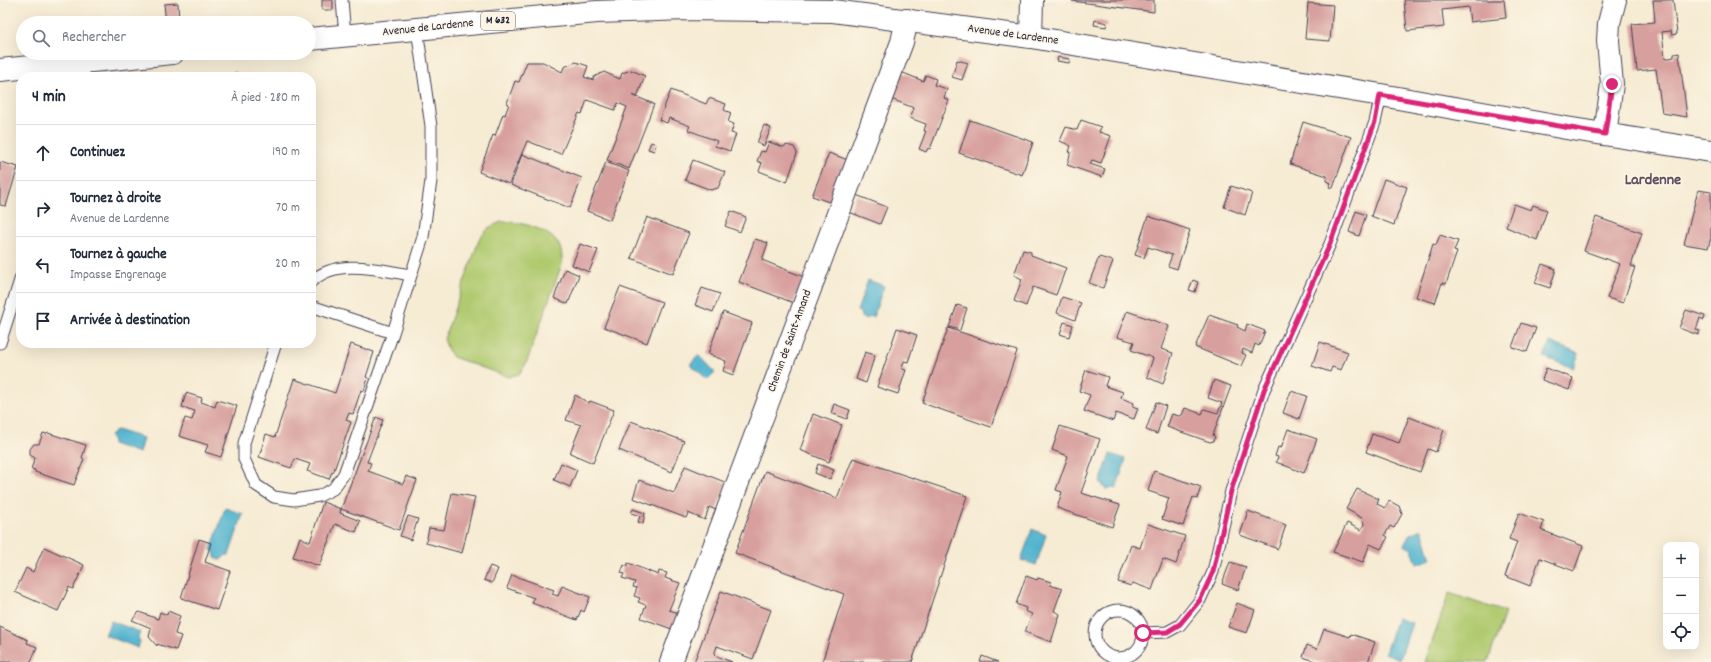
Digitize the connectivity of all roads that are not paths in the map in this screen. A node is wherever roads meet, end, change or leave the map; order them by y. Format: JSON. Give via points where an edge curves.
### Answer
{"nodes":[{"id":1,"x":342,"y":0,"type":"edge"},
{"id":2,"x":1032,"y":0,"type":"edge"},
{"id":3,"x":1615,"y":0,"type":"edge"},
{"id":4,"x":907,"y":20,"type":"junction"},
{"id":5,"x":417,"y":29,"type":"junction"},
{"id":6,"x":345,"y":36,"type":"junction"},
{"id":7,"x":1031,"y":37,"type":"junction"},
{"id":8,"x":316,"y":38,"type":"edge"},
{"id":9,"x":136,"y":60,"type":"edge"},
{"id":10,"x":0,"y":70,"type":"edge"},
{"id":11,"x":84,"y":70,"type":"edge"},
{"id":12,"x":1380,"y":95,"type":"junction"},
{"id":13,"x":1605,"y":134,"type":"junction"},
{"id":14,"x":1711,"y":152,"type":"edge"},
{"id":15,"x":411,"y":275,"type":"junction"},
{"id":16,"x":316,"y":278,"type":"edge"},
{"id":17,"x":16,"y":293,"type":"edge"},
{"id":18,"x":316,"y":308,"type":"edge"},
{"id":19,"x":393,"y":333,"type":"junction"},
{"id":20,"x":0,"y":343,"type":"edge"},
{"id":21,"x":274,"y":348,"type":"edge"},
{"id":22,"x":1143,"y":633,"type":"junction"},
{"id":23,"x":671,"y":662,"type":"edge"}],
"edges":[{"from":1,"to":6,"type":"lane"},
{"from":2,"to":7,"type":"main road"},
{"from":3,"to":13,"type":"main road","via":[[1609,23],[1612,84]]},
{"from":4,"to":5,"type":"main road","name":"Avenue de Lardenne","number":"M 632","via":[[834,11],[687,9],[578,13]]},
{"from":4,"to":7,"type":"main road","name":"Avenue de Lardenne","number":"M 632"},
{"from":4,"to":23,"type":"main road","name":"Chemin de Saint-Amand","via":[[896,57]]},
{"from":5,"to":6,"type":"main road","name":"Avenue de Lardenne","number":"M 632"},
{"from":5,"to":15,"type":"lane","via":[[431,126],[430,180],[423,237]]},
{"from":6,"to":8,"type":"main road","name":"Avenue de Lardenne","number":"M 632"},
{"from":7,"to":12,"type":"main road","name":"Avenue de Lardenne","number":"M 632"},
{"from":9,"to":11,"type":"main road"},
{"from":10,"to":11,"type":"main road"},
{"from":12,"to":13,"type":"main road","name":"Avenue de Lardenne","number":"M 632"},
{"from":12,"to":22,"type":"lane","via":[[1375,122],[1330,244],[1264,390],[1231,491],[1213,572],[1200,600],[1180,624],[1167,632]]},
{"from":13,"to":14,"type":"main road","name":"Avenue de Lardenne","number":"M 632"},
{"from":15,"to":16,"type":"lane","via":[[362,266],[328,270]]},
{"from":15,"to":19,"type":"lane"},
{"from":17,"to":20,"type":"lane"},
{"from":18,"to":19,"type":"lane"},
{"from":19,"to":21,"type":"lane","via":[[344,474],[332,490],[319,496],[294,500],[274,497],[256,485],[244,459],[244,443]]},
{"from":22,"to":22,"type":"lane","via":[[1142,625],[1137,618],[1130,612],[1118,610],[1105,613],[1099,619],[1094,635],[1100,651],[1115,659],[1132,655],[1142,642]]}]}
